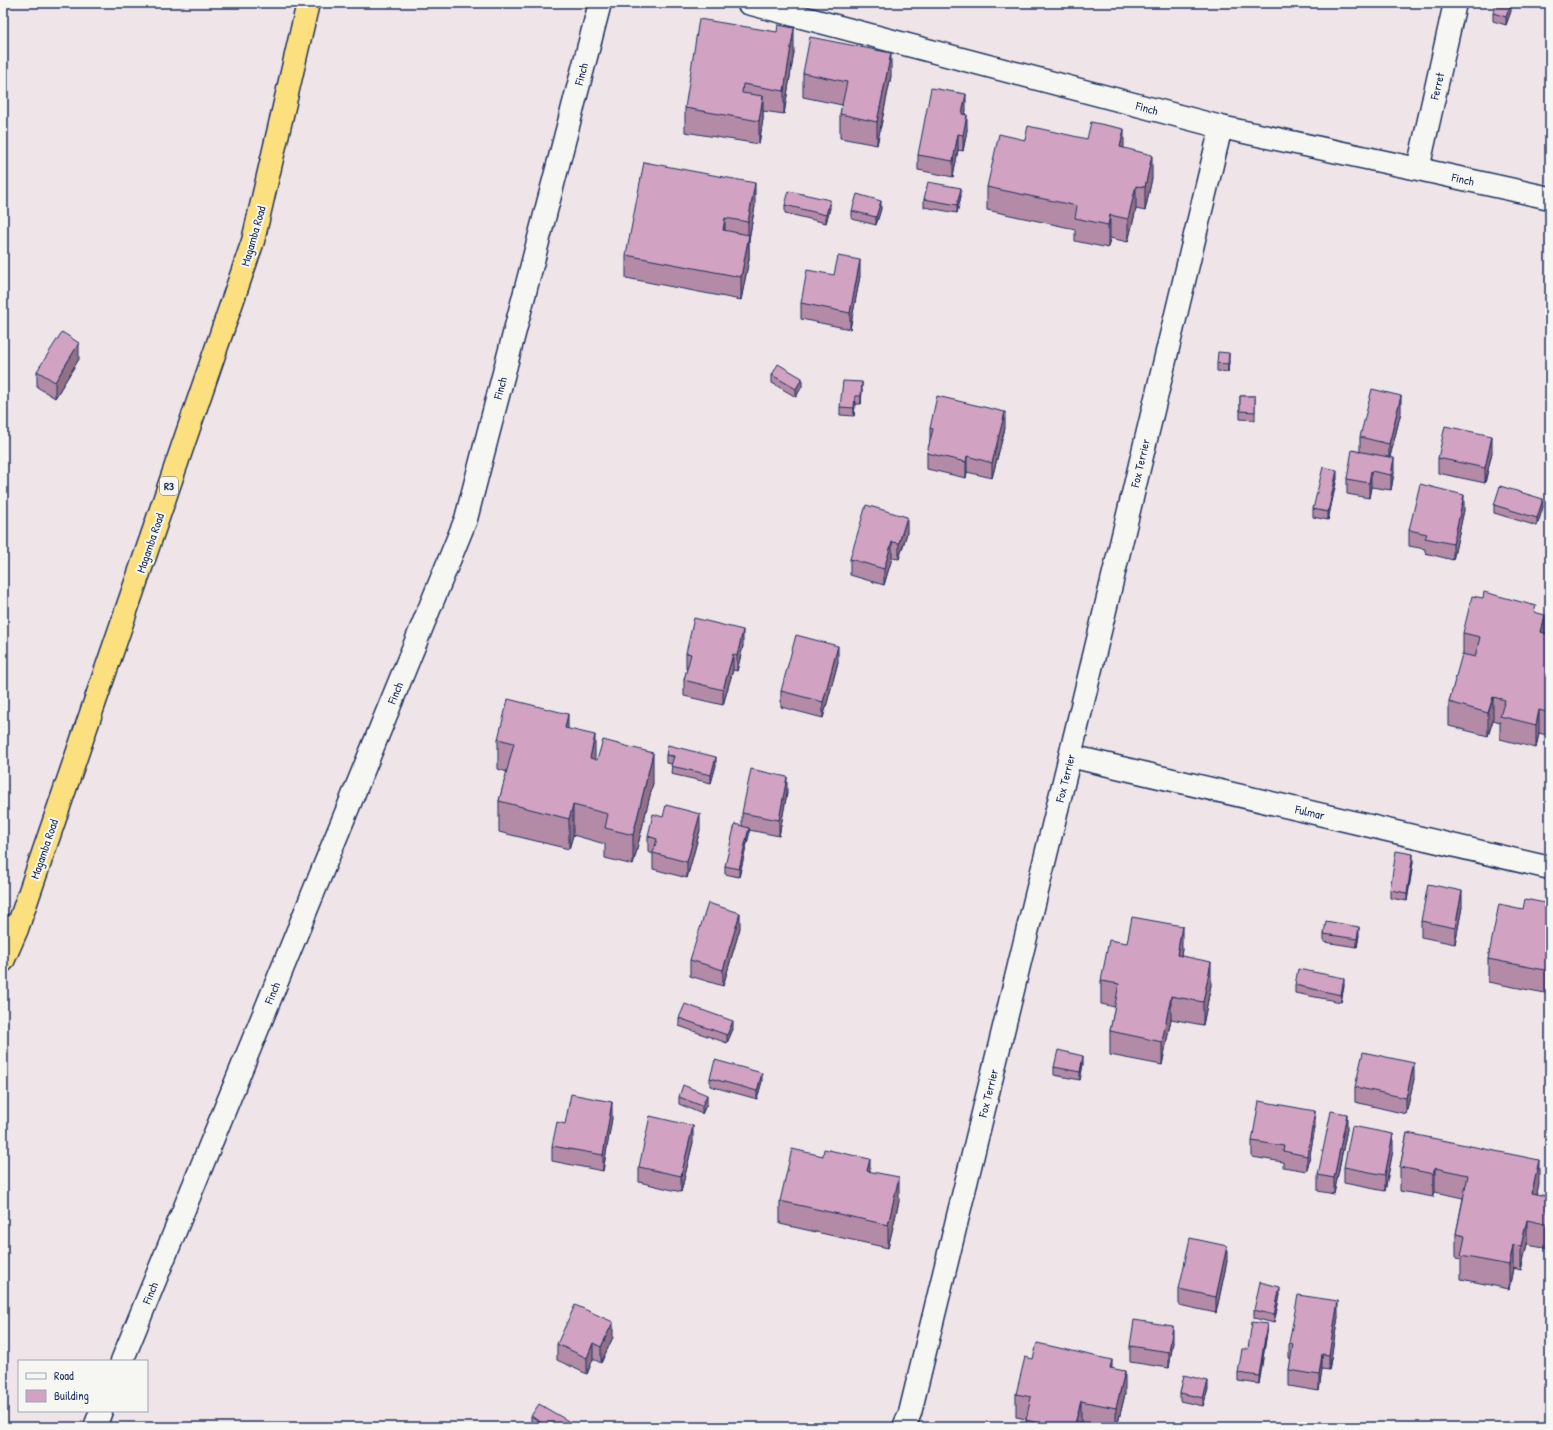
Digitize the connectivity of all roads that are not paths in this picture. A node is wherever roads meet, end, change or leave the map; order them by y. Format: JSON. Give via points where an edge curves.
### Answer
{"nodes":[{"id":1,"x":308,"y":3,"type":"edge"},
{"id":2,"x":600,"y":3,"type":"edge"},
{"id":3,"x":748,"y":3,"type":"edge"},
{"id":4,"x":1455,"y":3,"type":"edge"},
{"id":5,"x":1221,"y":127,"type":"junction"},
{"id":6,"x":1418,"y":169,"type":"junction"},
{"id":7,"x":1550,"y":198,"type":"edge"},
{"id":8,"x":1070,"y":756,"type":"junction"},
{"id":9,"x":1550,"y":868,"type":"edge"},
{"id":10,"x":10,"y":925,"type":"edge"},
{"id":11,"x":3,"y":961,"type":"edge"},
{"id":12,"x":122,"y":1360,"type":"edge"},
{"id":13,"x":102,"y":1412,"type":"edge"},
{"id":14,"x":95,"y":1427,"type":"edge"},
{"id":15,"x":904,"y":1427,"type":"edge"}],
"edges":[{"from":1,"to":10,"type":"highway","name":"Magamba Road","number":"R3","via":[[254,241]]},
{"from":2,"to":12,"type":"street","name":"Finch","via":[[466,519]]},
{"from":3,"to":5,"type":"street","name":"Finch"},
{"from":4,"to":6,"type":"street","name":"Ferret"},
{"from":5,"to":6,"type":"street","name":"Finch"},
{"from":5,"to":8,"type":"street","name":"Fox Terrier"},
{"from":6,"to":7,"type":"street","name":"Finch"},
{"from":8,"to":9,"type":"street","name":"Fulmar"},
{"from":8,"to":15,"type":"street","name":"Fox Terrier","via":[[910,1413]]},
{"from":10,"to":11,"type":"highway","name":"Magamba Road","number":"R3"},
{"from":13,"to":14,"type":"street"}]}
